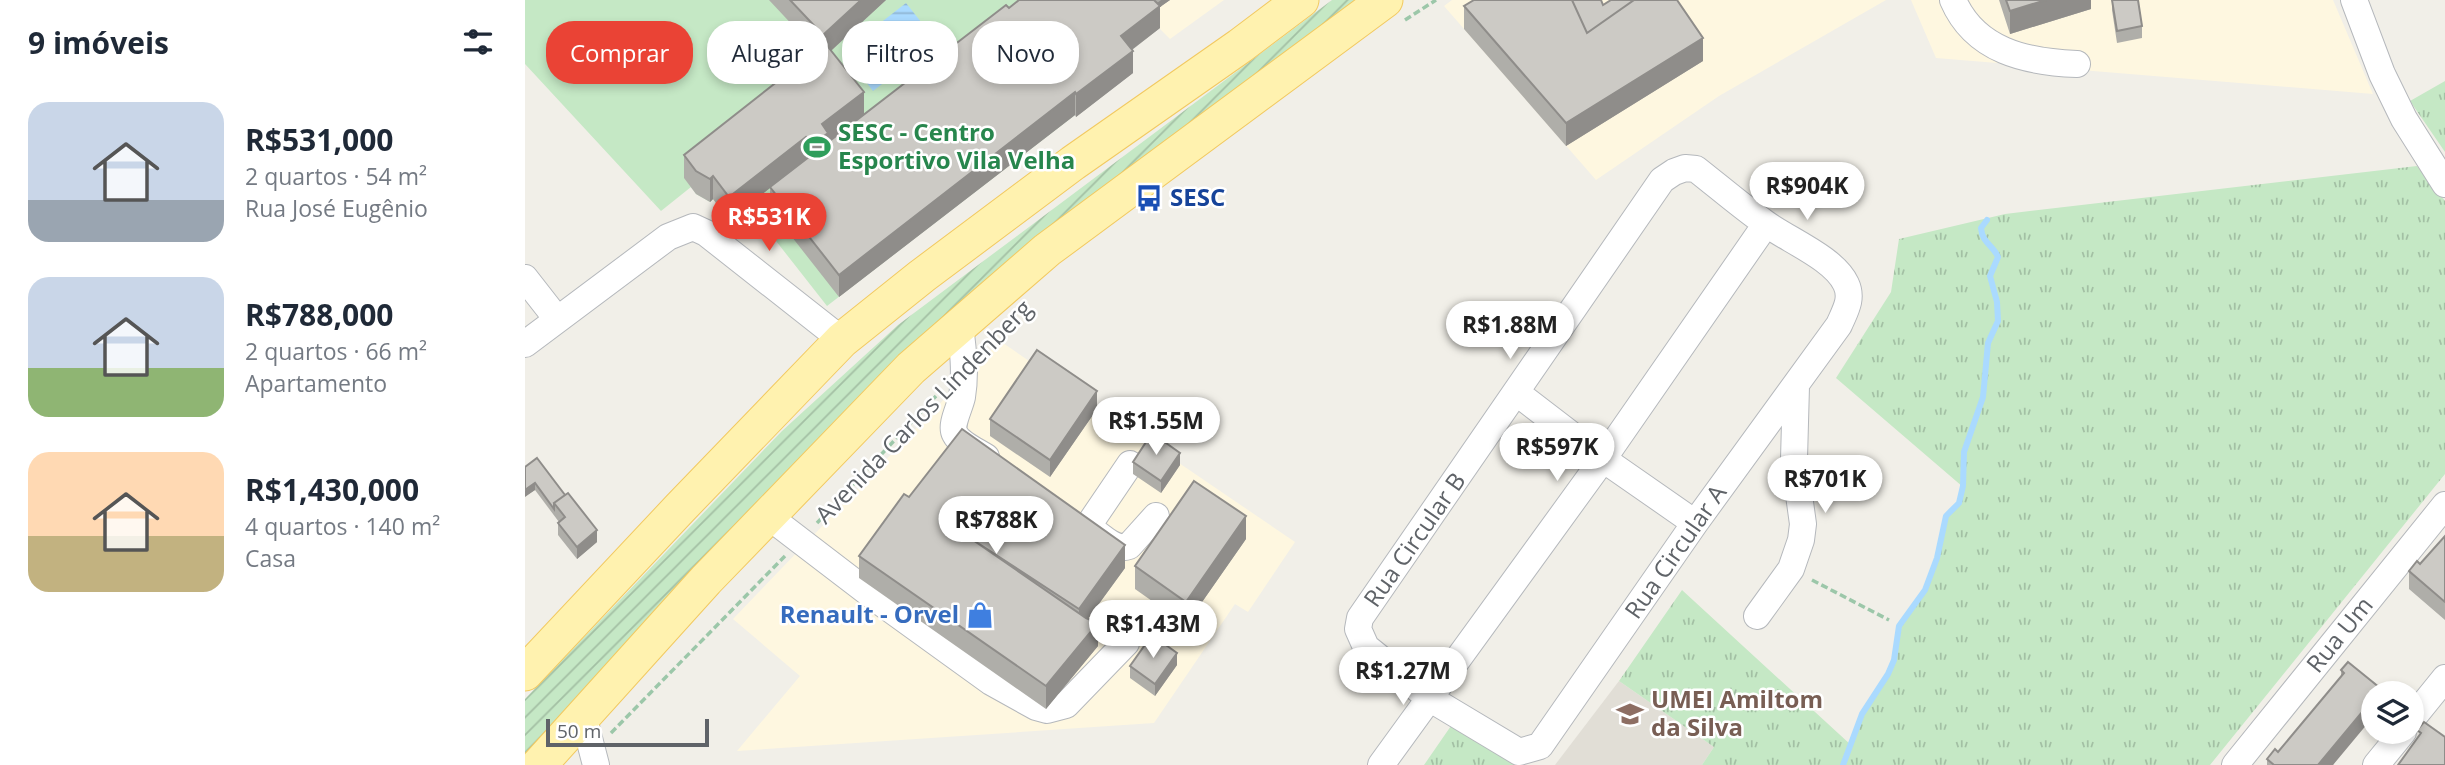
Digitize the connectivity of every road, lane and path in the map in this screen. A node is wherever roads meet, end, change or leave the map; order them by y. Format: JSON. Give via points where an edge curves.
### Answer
{"nodes":[{"id":1,"x":1301,"y":0,"type":"edge"},
{"id":2,"x":1436,"y":0,"type":"edge"},
{"id":3,"x":1953,"y":0,"type":"edge"},
{"id":4,"x":2354,"y":0,"type":"edge"},
{"id":5,"x":1394,"y":11,"type":"edge"},
{"id":6,"x":2077,"y":64,"type":"dead end"},
{"id":7,"x":2445,"y":184,"type":"edge"},
{"id":8,"x":1766,"y":224,"type":"junction"},
{"id":9,"x":525,"y":278,"type":"edge"},
{"id":10,"x":557,"y":319,"type":"junction"},
{"id":11,"x":960,"y":326,"type":"junction"},
{"id":12,"x":842,"y":340,"type":"junction"},
{"id":13,"x":525,"y":344,"type":"edge"},
{"id":14,"x":1796,"y":386,"type":"junction"},
{"id":15,"x":1517,"y":393,"type":"junction"},
{"id":16,"x":936,"y":396,"type":"dead end"},
{"id":17,"x":1603,"y":459,"type":"junction"},
{"id":18,"x":1130,"y":464,"type":"dead end"},
{"id":19,"x":1004,"y":468,"type":"edge"},
{"id":20,"x":2445,"y":505,"type":"edge"},
{"id":21,"x":768,"y":516,"type":"junction"},
{"id":22,"x":1156,"y":516,"type":"dead end"},
{"id":23,"x":1695,"y":523,"type":"junction"},
{"id":24,"x":800,"y":541,"type":"junction"},
{"id":25,"x":1791,"y":569,"type":"junction"},
{"id":26,"x":1757,"y":616,"type":"dead end"},
{"id":27,"x":1889,"y":620,"type":"dead end"},
{"id":28,"x":1126,"y":643,"type":"dead end"},
{"id":29,"x":525,"y":673,"type":"edge"},
{"id":30,"x":2445,"y":678,"type":"edge"},
{"id":31,"x":1429,"y":698,"type":"junction"},
{"id":32,"x":2424,"y":704,"type":"edge"},
{"id":33,"x":583,"y":715,"type":"junction"},
{"id":34,"x":2393,"y":744,"type":"edge"},
{"id":35,"x":594,"y":758,"type":"edge"},
{"id":36,"x":539,"y":765,"type":"edge"},
{"id":37,"x":1381,"y":765,"type":"edge"},
{"id":38,"x":2235,"y":765,"type":"edge"},
{"id":39,"x":2376,"y":765,"type":"edge"}],
"edges":[{"from":1,"to":12,"type":"main road","via":[[1073,163]]},
{"from":2,"to":5,"type":"path"},
{"from":3,"to":6,"type":"street","via":[[1965,23],[1999,48],[2046,62]]},
{"from":4,"to":7,"type":"street","via":[[2388,86]]},
{"from":5,"to":11,"type":"main road","name":"Avenida Carlos Lindenberg","via":[[1091,216]]},
{"from":8,"to":14,"type":"street","name":"Rua Circular A","via":[[1837,269],[1850,297],[1839,325]]},
{"from":8,"to":15,"type":"street","name":"Rua Circular B","via":[[1696,169],[1685,168],[1662,180]]},
{"from":8,"to":17,"type":"street"},
{"from":9,"to":10,"type":"street"},
{"from":10,"to":12,"type":"street","via":[[669,237],[693,227]]},
{"from":10,"to":13,"type":"street"},
{"from":11,"to":19,"type":"street","via":[[964,365],[954,434]]},
{"from":11,"to":21,"type":"main road","name":"Avenida Carlos Lindenberg","via":[[911,368]]},
{"from":12,"to":29,"type":"main road"},
{"from":14,"to":23,"type":"street","name":"Rua Circular A"},
{"from":14,"to":25,"type":"street","via":[[1794,459],[1803,524]]},
{"from":15,"to":17,"type":"street"},
{"from":15,"to":31,"type":"street","name":"Rua Circular B","via":[[1360,618],[1358,629],[1366,647]]},
{"from":16,"to":24,"type":"path","name":"Avenida Carlos Lindenberg"},
{"from":17,"to":23,"type":"street"},
{"from":17,"to":31,"type":"street"},
{"from":18,"to":22,"type":"street","via":[[1077,519],[1114,546],[1124,548]]},
{"from":20,"to":38,"type":"street","name":"Rua Um"},
{"from":21,"to":24,"type":"street"},
{"from":21,"to":33,"type":"main road","name":"Avenida Carlos Lindenberg"},
{"from":23,"to":31,"type":"street","name":"Rua Circular A","via":[[1540,746],[1518,752]]},
{"from":24,"to":28,"type":"street","via":[[991,682],[1036,707],[1047,710],[1066,705]]},
{"from":24,"to":35,"type":"path","name":"Avenida Carlos Lindenberg"},
{"from":25,"to":26,"type":"street"},
{"from":25,"to":27,"type":"path"},
{"from":30,"to":32,"type":"street"},
{"from":31,"to":37,"type":"street"},
{"from":33,"to":35,"type":"street"},
{"from":33,"to":36,"type":"main road","name":"Avenida Carlos Lindenberg"},
{"from":34,"to":39,"type":"street"}]}
